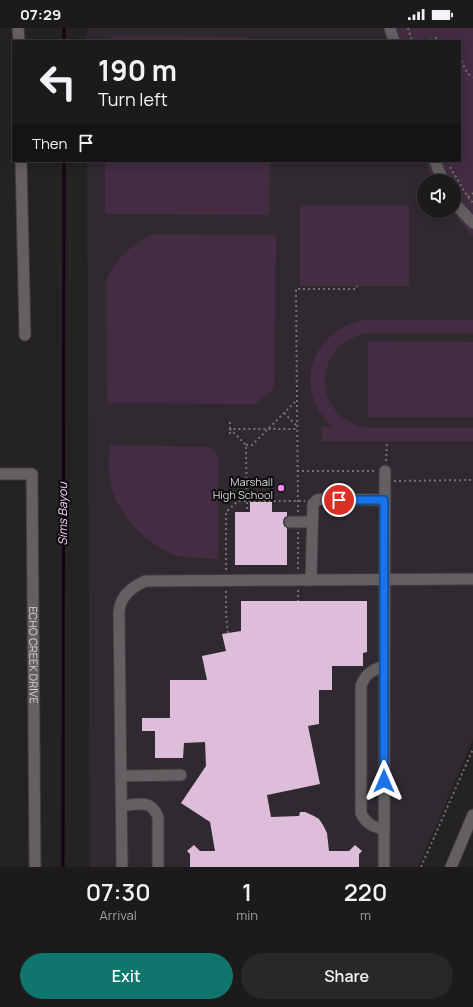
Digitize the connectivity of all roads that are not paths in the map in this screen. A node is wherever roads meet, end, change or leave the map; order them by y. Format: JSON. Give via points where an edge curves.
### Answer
{"nodes":[{"id":1,"x":18,"y":28,"type":"edge"},
{"id":2,"x":390,"y":28,"type":"edge"},
{"id":3,"x":19,"y":40,"type":"edge"},
{"id":4,"x":394,"y":40,"type":"edge"},
{"id":5,"x":21,"y":162,"type":"edge"},
{"id":6,"x":435,"y":162,"type":"edge"},
{"id":7,"x":440,"y":174,"type":"edge"},
{"id":8,"x":461,"y":210,"type":"edge"},
{"id":9,"x":473,"y":223,"type":"edge"},
{"id":10,"x":24,"y":335,"type":"dead end"},
{"id":11,"x":0,"y":474,"type":"edge"},
{"id":12,"x":385,"y":476,"type":"road end"},
{"id":13,"x":384,"y":500,"type":"junction"},
{"id":14,"x":294,"y":522,"type":"road end"},
{"id":15,"x":312,"y":522,"type":"junction"},
{"id":16,"x":473,"y":579,"type":"edge"},
{"id":17,"x":311,"y":580,"type":"junction"},
{"id":18,"x":384,"y":580,"type":"junction"},
{"id":19,"x":384,"y":666,"type":"junction"},
{"id":20,"x":181,"y":775,"type":"dead end"},
{"id":21,"x":121,"y":776,"type":"junction"},
{"id":22,"x":122,"y":806,"type":"junction"},
{"id":23,"x":473,"y":816,"type":"edge"},
{"id":24,"x":384,"y":829,"type":"junction"},
{"id":25,"x":35,"y":867,"type":"edge"},
{"id":26,"x":122,"y":867,"type":"edge"},
{"id":27,"x":158,"y":867,"type":"edge"},
{"id":28,"x":384,"y":867,"type":"edge"},
{"id":29,"x":451,"y":867,"type":"edge"}],
"edges":[{"from":1,"to":3,"type":"street"},
{"from":2,"to":4,"type":"street"},
{"from":5,"to":10,"type":"street"},
{"from":6,"to":7,"type":"street"},
{"from":8,"to":9,"type":"street"},
{"from":11,"to":25,"type":"street","name":"ECHO CREEK DRIVE","via":[[32,474]]},
{"from":12,"to":13,"type":"street"},
{"from":13,"to":15,"type":"street","via":[[317,500],[313,504]]},
{"from":13,"to":18,"type":"street"},
{"from":14,"to":15,"type":"street"},
{"from":15,"to":17,"type":"street"},
{"from":16,"to":18,"type":"street"},
{"from":17,"to":18,"type":"street"},
{"from":17,"to":21,"type":"street","via":[[145,581],[132,587],[123,598],[119,612]]},
{"from":18,"to":19,"type":"street"},
{"from":19,"to":24,"type":"street"},
{"from":19,"to":24,"type":"street","via":[[372,670],[361,686],[361,813],[374,827]]},
{"from":20,"to":21,"type":"street"},
{"from":21,"to":22,"type":"street"},
{"from":22,"to":26,"type":"street"},
{"from":22,"to":27,"type":"street","via":[[142,804],[155,810],[158,817]]},
{"from":23,"to":29,"type":"street"},
{"from":24,"to":28,"type":"street"}]}
